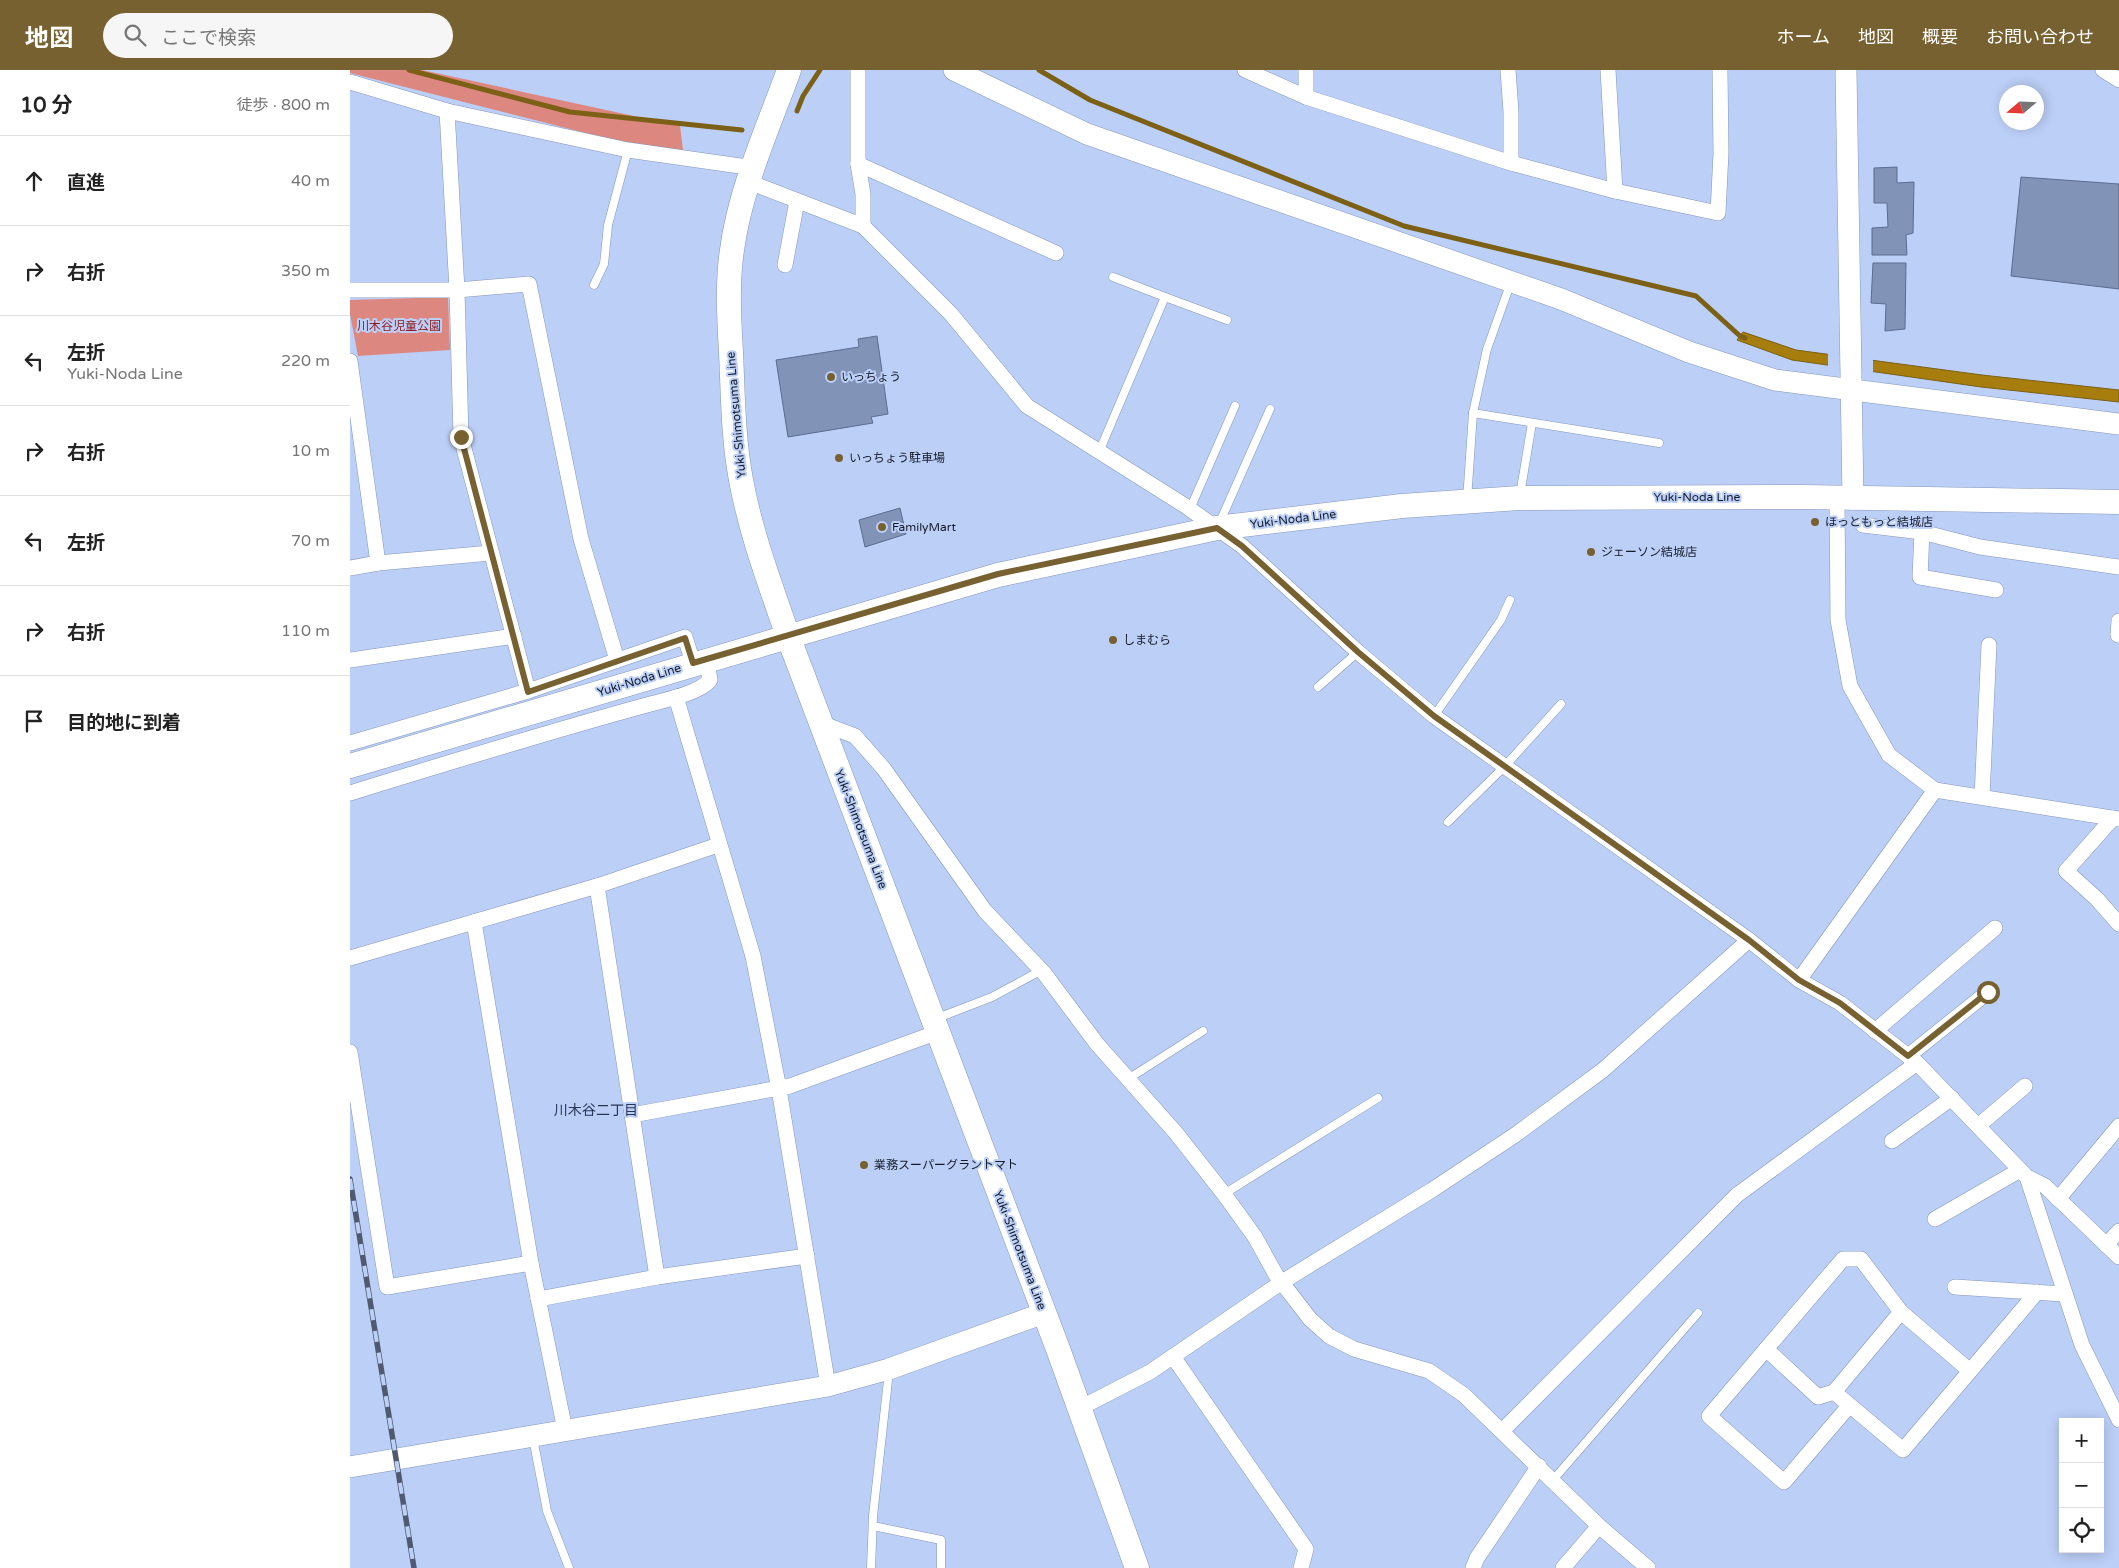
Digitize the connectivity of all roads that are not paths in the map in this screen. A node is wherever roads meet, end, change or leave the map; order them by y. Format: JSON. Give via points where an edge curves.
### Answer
{"nodes":[{"id":1,"x":789,"y":70,"type":"edge"},
{"id":2,"x":858,"y":70,"type":"edge"},
{"id":3,"x":954,"y":70,"type":"edge"},
{"id":4,"x":1245,"y":70,"type":"edge"},
{"id":5,"x":1306,"y":70,"type":"edge"},
{"id":6,"x":1508,"y":70,"type":"edge"},
{"id":7,"x":1608,"y":70,"type":"edge"},
{"id":8,"x":1720,"y":70,"type":"edge"},
{"id":9,"x":1846,"y":70,"type":"edge"},
{"id":10,"x":2103,"y":70,"type":"edge"},
{"id":11,"x":2119,"y":80,"type":"edge"},
{"id":12,"x":350,"y":82,"type":"edge"},
{"id":13,"x":1306,"y":97,"type":"junction"},
{"id":14,"x":447,"y":111,"type":"junction"},
{"id":15,"x":628,"y":150,"type":"junction"},
{"id":16,"x":1511,"y":163,"type":"junction"},
{"id":17,"x":858,"y":164,"type":"junction"},
{"id":18,"x":751,"y":175,"type":"junction"},
{"id":19,"x":1615,"y":191,"type":"junction"},
{"id":20,"x":797,"y":201,"type":"junction"},
{"id":21,"x":862,"y":226,"type":"junction"},
{"id":22,"x":1056,"y":253,"type":"dead end"},
{"id":23,"x":785,"y":265,"type":"dead end"},
{"id":24,"x":1112,"y":277,"type":"dead end"},
{"id":25,"x":1511,"y":282,"type":"junction"},
{"id":26,"x":594,"y":284,"type":"dead end"},
{"id":27,"x":350,"y":290,"type":"edge"},
{"id":28,"x":456,"y":290,"type":"junction"},
{"id":29,"x":1165,"y":297,"type":"junction"},
{"id":30,"x":1226,"y":320,"type":"dead end"},
{"id":31,"x":350,"y":361,"type":"edge"},
{"id":32,"x":1851,"y":391,"type":"junction"},
{"id":33,"x":1235,"y":406,"type":"dead end"},
{"id":34,"x":1270,"y":409,"type":"dead end"},
{"id":35,"x":1473,"y":413,"type":"junction"},
{"id":36,"x":1532,"y":422,"type":"junction"},
{"id":37,"x":2119,"y":424,"type":"edge"},
{"id":38,"x":1659,"y":443,"type":"dead end"},
{"id":39,"x":1099,"y":452,"type":"junction"},
{"id":40,"x":1519,"y":498,"type":"junction"},
{"id":41,"x":1845,"y":499,"type":"junction"},
{"id":42,"x":1467,"y":502,"type":"junction"},
{"id":43,"x":2119,"y":502,"type":"edge"},
{"id":44,"x":1190,"y":509,"type":"junction"},
{"id":45,"x":1863,"y":525,"type":"dead end"},
{"id":46,"x":1217,"y":528,"type":"junction"},
{"id":47,"x":1922,"y":532,"type":"junction"},
{"id":48,"x":491,"y":553,"type":"junction"},
{"id":49,"x":378,"y":563,"type":"junction"},
{"id":50,"x":2119,"y":567,"type":"edge"},
{"id":51,"x":350,"y":568,"type":"edge"},
{"id":52,"x":1996,"y":590,"type":"dead end"},
{"id":53,"x":1510,"y":600,"type":"dead end"},
{"id":54,"x":514,"y":636,"type":"junction"},
{"id":55,"x":788,"y":636,"type":"junction"},
{"id":56,"x":1989,"y":645,"type":"dead end"},
{"id":57,"x":1358,"y":652,"type":"junction"},
{"id":58,"x":350,"y":660,"type":"edge"},
{"id":59,"x":617,"y":660,"type":"junction"},
{"id":60,"x":699,"y":661,"type":"junction"},
{"id":61,"x":1318,"y":687,"type":"dead end"},
{"id":62,"x":528,"y":692,"type":"junction"},
{"id":63,"x":676,"y":697,"type":"junction"},
{"id":64,"x":1561,"y":704,"type":"dead end"},
{"id":65,"x":1434,"y":716,"type":"junction"},
{"id":66,"x":821,"y":723,"type":"junction"},
{"id":67,"x":350,"y":743,"type":"edge"},
{"id":68,"x":350,"y":766,"type":"edge"},
{"id":69,"x":1505,"y":766,"type":"junction"},
{"id":70,"x":1934,"y":790,"type":"junction"},
{"id":71,"x":350,"y":793,"type":"edge"},
{"id":72,"x":1982,"y":797,"type":"junction"},
{"id":73,"x":2116,"y":818,"type":"edge"},
{"id":74,"x":1448,"y":822,"type":"dead end"},
{"id":75,"x":718,"y":845,"type":"junction"},
{"id":76,"x":597,"y":886,"type":"junction"},
{"id":77,"x":474,"y":922,"type":"junction"},
{"id":78,"x":2119,"y":924,"type":"edge"},
{"id":79,"x":1996,"y":928,"type":"dead end"},
{"id":80,"x":1749,"y":940,"type":"junction"},
{"id":81,"x":350,"y":958,"type":"edge"},
{"id":82,"x":1042,"y":970,"type":"junction"},
{"id":83,"x":1799,"y":980,"type":"junction"},
{"id":84,"x":1988,"y":992,"type":"dead end"},
{"id":85,"x":935,"y":1026,"type":"junction"},
{"id":86,"x":1203,"y":1030,"type":"dead end"},
{"id":87,"x":1875,"y":1031,"type":"junction"},
{"id":88,"x":350,"y":1052,"type":"edge"},
{"id":89,"x":1913,"y":1059,"type":"junction"},
{"id":90,"x":1128,"y":1080,"type":"junction"},
{"id":91,"x":2025,"y":1086,"type":"dead end"},
{"id":92,"x":779,"y":1089,"type":"junction"},
{"id":93,"x":1378,"y":1098,"type":"dead end"},
{"id":94,"x":1952,"y":1098,"type":"junction"},
{"id":95,"x":632,"y":1116,"type":"junction"},
{"id":96,"x":1978,"y":1126,"type":"junction"},
{"id":97,"x":2119,"y":1126,"type":"edge"},
{"id":98,"x":1892,"y":1141,"type":"dead end"},
{"id":99,"x":2024,"y":1173,"type":"junction"},
{"id":100,"x":1224,"y":1194,"type":"junction"},
{"id":101,"x":2058,"y":1199,"type":"junction"},
{"id":102,"x":1935,"y":1219,"type":"dead end"},
{"id":103,"x":2119,"y":1231,"type":"edge"},
{"id":104,"x":2106,"y":1245,"type":"junction"},
{"id":105,"x":807,"y":1256,"type":"junction"},
{"id":106,"x":2119,"y":1258,"type":"edge"},
{"id":107,"x":531,"y":1263,"type":"junction"},
{"id":108,"x":657,"y":1276,"type":"junction"},
{"id":109,"x":1282,"y":1282,"type":"junction"},
{"id":110,"x":1955,"y":1287,"type":"dead end"},
{"id":111,"x":2038,"y":1292,"type":"junction"},
{"id":112,"x":2064,"y":1294,"type":"junction"},
{"id":113,"x":538,"y":1299,"type":"junction"},
{"id":114,"x":1044,"y":1312,"type":"junction"},
{"id":115,"x":1901,"y":1312,"type":"junction"},
{"id":116,"x":1698,"y":1314,"type":"dead end"},
{"id":117,"x":1766,"y":1349,"type":"junction"},
{"id":118,"x":1174,"y":1358,"type":"junction"},
{"id":119,"x":889,"y":1369,"type":"junction"},
{"id":120,"x":1970,"y":1372,"type":"junction"},
{"id":121,"x":828,"y":1386,"type":"junction"},
{"id":122,"x":1834,"y":1392,"type":"junction"},
{"id":123,"x":1849,"y":1406,"type":"junction"},
{"id":124,"x":1080,"y":1408,"type":"junction"},
{"id":125,"x":2119,"y":1420,"type":"edge"},
{"id":126,"x":565,"y":1430,"type":"junction"},
{"id":127,"x":1503,"y":1430,"type":"junction"},
{"id":128,"x":532,"y":1436,"type":"junction"},
{"id":129,"x":1538,"y":1466,"type":"junction"},
{"id":130,"x":350,"y":1467,"type":"edge"},
{"id":131,"x":1553,"y":1480,"type":"junction"},
{"id":132,"x":873,"y":1526,"type":"junction"},
{"id":133,"x":1599,"y":1526,"type":"junction"},
{"id":134,"x":569,"y":1568,"type":"edge"},
{"id":135,"x":872,"y":1568,"type":"edge"},
{"id":136,"x":941,"y":1568,"type":"edge"},
{"id":137,"x":1137,"y":1568,"type":"edge"},
{"id":138,"x":1301,"y":1568,"type":"edge"},
{"id":139,"x":1473,"y":1568,"type":"edge"},
{"id":140,"x":1563,"y":1568,"type":"edge"},
{"id":141,"x":1648,"y":1568,"type":"edge"}],
"edges":[{"from":1,"to":18,"type":"main road","name":"Yuki-Shimotsuma Line"},
{"from":2,"to":17,"type":"street"},
{"from":3,"to":25,"type":"street","via":[[1086,134]]},
{"from":4,"to":13,"type":"street"},
{"from":5,"to":13,"type":"street"},
{"from":6,"to":16,"type":"street"},
{"from":7,"to":19,"type":"street"},
{"from":8,"to":19,"type":"street","via":[[1718,213]]},
{"from":9,"to":32,"type":"street"},
{"from":10,"to":11,"type":"street"},
{"from":12,"to":14,"type":"street"},
{"from":13,"to":16,"type":"street"},
{"from":14,"to":15,"type":"street"},
{"from":14,"to":28,"type":"street"},
{"from":15,"to":18,"type":"street"},
{"from":15,"to":26,"type":"lane","via":[[608,225],[604,264]]},
{"from":16,"to":19,"type":"street"},
{"from":17,"to":21,"type":"street","via":[[863,194]]},
{"from":17,"to":22,"type":"street"},
{"from":18,"to":20,"type":"street"},
{"from":18,"to":55,"type":"main road","name":"Yuki-Shimotsuma Line","via":[[736,228],[730,271],[735,432],[740,479],[750,521]]},
{"from":20,"to":21,"type":"street"},
{"from":20,"to":23,"type":"street"},
{"from":21,"to":39,"type":"street","via":[[951,314],[1026,406]]},
{"from":24,"to":29,"type":"lane"},
{"from":25,"to":32,"type":"street","via":[[1689,352],[1775,380]]},
{"from":25,"to":35,"type":"lane","via":[[1486,349]]},
{"from":27,"to":28,"type":"street"},
{"from":28,"to":48,"type":"street","via":[[461,437]]},
{"from":28,"to":59,"type":"street","via":[[529,284],[581,538]]},
{"from":29,"to":30,"type":"lane"},
{"from":29,"to":39,"type":"lane"},
{"from":31,"to":49,"type":"street"},
{"from":32,"to":37,"type":"street"},
{"from":32,"to":41,"type":"street"},
{"from":33,"to":44,"type":"lane"},
{"from":34,"to":46,"type":"lane"},
{"from":35,"to":36,"type":"lane"},
{"from":35,"to":42,"type":"lane"},
{"from":36,"to":38,"type":"lane"},
{"from":36,"to":40,"type":"lane"},
{"from":39,"to":44,"type":"street"},
{"from":40,"to":41,"type":"main road","name":"Yuki-Noda Line"},
{"from":40,"to":42,"type":"main road","name":"Yuki-Noda Line"},
{"from":41,"to":43,"type":"main road","name":"Yuki-Noda Line"},
{"from":41,"to":70,"type":"street","via":[[1838,620],[1850,686],[1889,755]]},
{"from":42,"to":46,"type":"main road","name":"Yuki-Noda Line"},
{"from":44,"to":46,"type":"street"},
{"from":45,"to":47,"type":"street"},
{"from":46,"to":55,"type":"main road","name":"Yuki-Noda Line","via":[[998,574]]},
{"from":46,"to":57,"type":"street","via":[[1242,546]]},
{"from":47,"to":50,"type":"street","via":[[1980,547]]},
{"from":47,"to":52,"type":"street","via":[[1920,577]]},
{"from":48,"to":49,"type":"street"},
{"from":48,"to":54,"type":"street"},
{"from":49,"to":51,"type":"street"},
{"from":53,"to":65,"type":"lane","via":[[1502,620]]},
{"from":54,"to":58,"type":"street"},
{"from":54,"to":62,"type":"street"},
{"from":55,"to":60,"type":"main road","name":"Yuki-Noda Line"},
{"from":55,"to":66,"type":"main road","name":"Yuki-Shimotsuma Line"},
{"from":56,"to":72,"type":"street"},
{"from":57,"to":61,"type":"lane"},
{"from":57,"to":65,"type":"street"},
{"from":59,"to":60,"type":"street","via":[[685,638]]},
{"from":59,"to":62,"type":"street"},
{"from":60,"to":63,"type":"street","via":[[710,680],[706,685]]},
{"from":60,"to":68,"type":"main road","name":"Yuki-Noda Line"},
{"from":62,"to":67,"type":"street"},
{"from":63,"to":71,"type":"street","via":[[543,733]]},
{"from":63,"to":75,"type":"street"},
{"from":64,"to":69,"type":"lane"},
{"from":65,"to":69,"type":"street"},
{"from":66,"to":82,"type":"street","via":[[855,736],[884,769],[984,910]]},
{"from":66,"to":85,"type":"main road","name":"Yuki-Shimotsuma Line"},
{"from":69,"to":74,"type":"lane"},
{"from":69,"to":80,"type":"street"},
{"from":70,"to":72,"type":"street"},
{"from":70,"to":83,"type":"street"},
{"from":72,"to":73,"type":"street"},
{"from":73,"to":78,"type":"street","via":[[2066,871]]},
{"from":75,"to":76,"type":"street"},
{"from":75,"to":92,"type":"street","via":[[753,956]]},
{"from":76,"to":77,"type":"street"},
{"from":76,"to":95,"type":"street"},
{"from":77,"to":81,"type":"street"},
{"from":77,"to":107,"type":"street"},
{"from":79,"to":87,"type":"street"},
{"from":80,"to":83,"type":"street"},
{"from":80,"to":109,"type":"street","via":[[1603,1070],[1515,1135]]},
{"from":82,"to":85,"type":"lane"},
{"from":82,"to":90,"type":"street"},
{"from":83,"to":87,"type":"street","via":[[1840,1003]]},
{"from":84,"to":89,"type":"street"},
{"from":85,"to":92,"type":"street"},
{"from":85,"to":114,"type":"main road","name":"Yuki-Shimotsuma Line"},
{"from":86,"to":90,"type":"lane"},
{"from":87,"to":89,"type":"street"},
{"from":88,"to":107,"type":"street","via":[[387,1287]]},
{"from":89,"to":94,"type":"street"},
{"from":89,"to":127,"type":"street","via":[[1737,1195]]},
{"from":90,"to":100,"type":"street"},
{"from":91,"to":96,"type":"street"},
{"from":92,"to":95,"type":"street"},
{"from":92,"to":105,"type":"street"},
{"from":93,"to":100,"type":"lane"},
{"from":94,"to":96,"type":"street"},
{"from":94,"to":98,"type":"street"},
{"from":95,"to":108,"type":"street"},
{"from":96,"to":99,"type":"street"},
{"from":97,"to":101,"type":"street"},
{"from":99,"to":101,"type":"street"},
{"from":99,"to":102,"type":"street"},
{"from":99,"to":112,"type":"street"},
{"from":100,"to":109,"type":"street"},
{"from":101,"to":104,"type":"street"},
{"from":103,"to":104,"type":"street"},
{"from":104,"to":106,"type":"street"},
{"from":105,"to":108,"type":"street"},
{"from":105,"to":121,"type":"street"},
{"from":107,"to":113,"type":"street"},
{"from":108,"to":113,"type":"street"},
{"from":109,"to":118,"type":"street"},
{"from":109,"to":127,"type":"street","via":[[1310,1319],[1329,1336],[1354,1349],[1429,1371],[1464,1395]]},
{"from":110,"to":111,"type":"street"},
{"from":111,"to":112,"type":"street"},
{"from":111,"to":120,"type":"street"},
{"from":112,"to":125,"type":"street","via":[[2082,1345]]},
{"from":113,"to":126,"type":"street"},
{"from":114,"to":119,"type":"street"},
{"from":114,"to":124,"type":"main road","name":"Yuki-Shimotsuma Line"},
{"from":115,"to":117,"type":"street","via":[[1861,1260],[1842,1259]]},
{"from":115,"to":120,"type":"street"},
{"from":115,"to":122,"type":"street"},
{"from":116,"to":131,"type":"lane"},
{"from":117,"to":122,"type":"street","via":[[1818,1396]]},
{"from":117,"to":123,"type":"street","via":[[1709,1416],[1784,1482]]},
{"from":118,"to":124,"type":"street"},
{"from":118,"to":138,"type":"street","via":[[1306,1548]]},
{"from":119,"to":121,"type":"street"},
{"from":119,"to":132,"type":"lane"},
{"from":120,"to":123,"type":"street","via":[[1903,1450]]},
{"from":121,"to":126,"type":"street"},
{"from":122,"to":123,"type":"street"},
{"from":124,"to":137,"type":"main road","name":"Yuki-Shimotsuma Line"},
{"from":126,"to":128,"type":"street"},
{"from":127,"to":129,"type":"street"},
{"from":128,"to":130,"type":"street"},
{"from":128,"to":134,"type":"lane","via":[[546,1510]]},
{"from":129,"to":131,"type":"street"},
{"from":129,"to":139,"type":"street"},
{"from":131,"to":133,"type":"street"},
{"from":132,"to":135,"type":"lane"},
{"from":132,"to":136,"type":"lane","via":[[941,1540]]},
{"from":133,"to":140,"type":"street"},
{"from":133,"to":141,"type":"street"}]}
